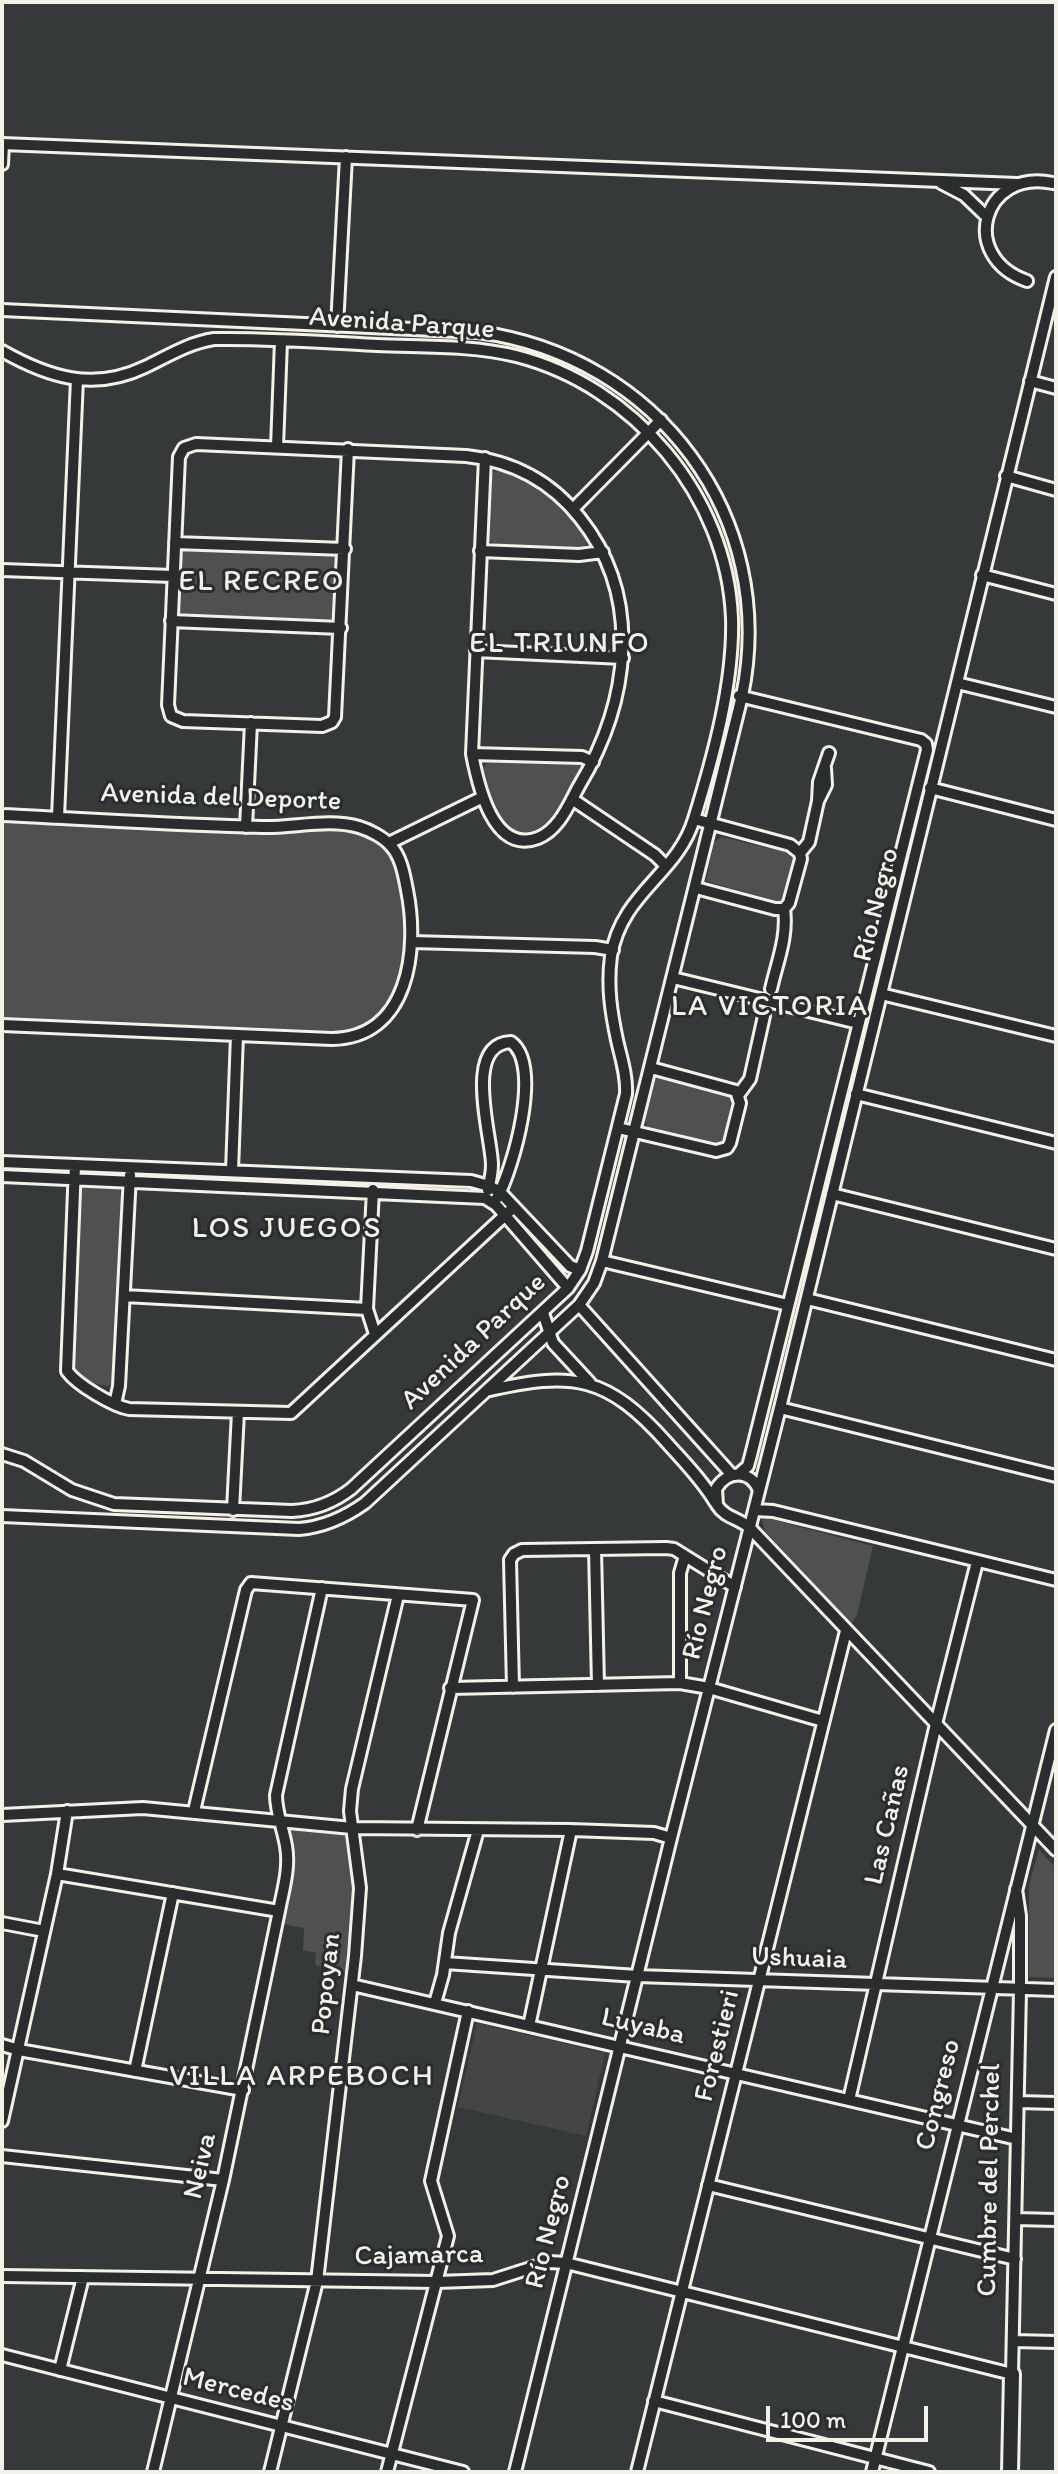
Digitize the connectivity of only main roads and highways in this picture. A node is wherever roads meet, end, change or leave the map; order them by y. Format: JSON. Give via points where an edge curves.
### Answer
{"nodes":[{"id":1,"x":1012,"y":2374,"type":"road end"},
{"id":2,"x":1010,"y":2472,"type":"edge"}],
"edges":[{"from":1,"to":2,"type":"main road","name":"Cumbre del Perchel"}]}
